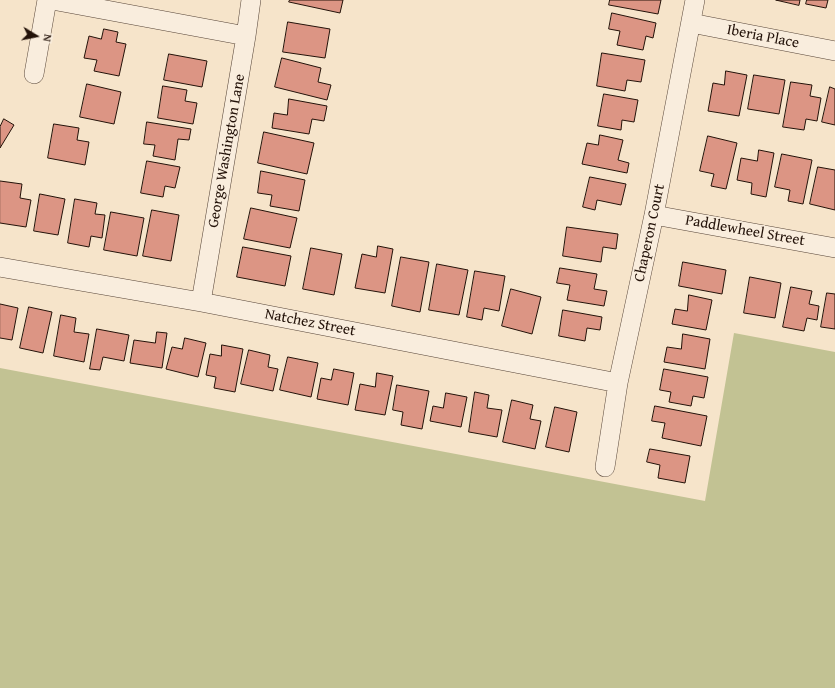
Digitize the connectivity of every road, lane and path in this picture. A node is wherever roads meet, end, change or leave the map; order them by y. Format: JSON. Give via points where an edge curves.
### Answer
{"nodes":[{"id":1,"x":47,"y":0,"type":"edge"},
{"id":2,"x":52,"y":0,"type":"edge"},
{"id":3,"x":251,"y":0,"type":"edge"},
{"id":4,"x":695,"y":0,"type":"edge"},
{"id":5,"x":691,"y":23,"type":"junction"},
{"id":6,"x":246,"y":36,"type":"junction"},
{"id":7,"x":835,"y":51,"type":"edge"},
{"id":8,"x":34,"y":74,"type":"dead end"},
{"id":9,"x":654,"y":215,"type":"junction"},
{"id":10,"x":835,"y":248,"type":"edge"},
{"id":11,"x":0,"y":267,"type":"edge"},
{"id":12,"x":202,"y":302,"type":"junction"},
{"id":13,"x":618,"y":382,"type":"junction"},
{"id":14,"x":605,"y":467,"type":"dead end"}],
"edges":[{"from":1,"to":8,"type":"street"},
{"from":2,"to":6,"type":"street"},
{"from":3,"to":6,"type":"street","name":"George Washington Lane"},
{"from":4,"to":5,"type":"street","name":"Chaperon Court"},
{"from":5,"to":7,"type":"street","name":"Iberia Place"},
{"from":5,"to":9,"type":"street","name":"Chaperon Court"},
{"from":6,"to":12,"type":"street","name":"George Washington Lane"},
{"from":9,"to":10,"type":"street","name":"Paddlewheel Street"},
{"from":9,"to":13,"type":"street","name":"Chaperon Court"},
{"from":11,"to":12,"type":"street","name":"Natchez Street"},
{"from":12,"to":13,"type":"street","name":"Natchez Street"},
{"from":13,"to":14,"type":"street","name":"Chaperon Court"}]}
